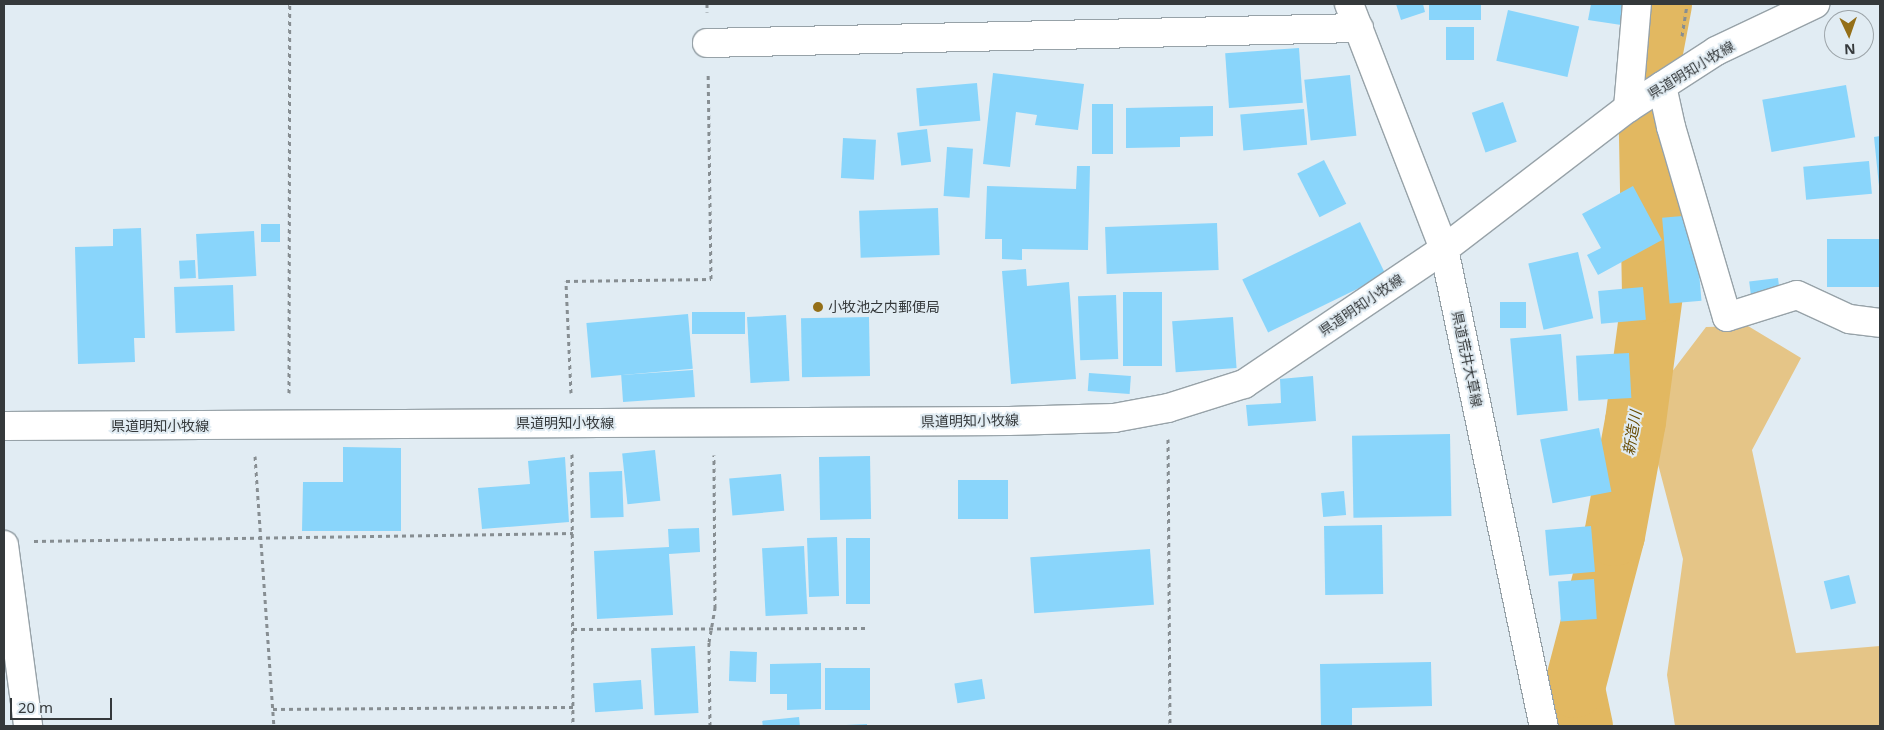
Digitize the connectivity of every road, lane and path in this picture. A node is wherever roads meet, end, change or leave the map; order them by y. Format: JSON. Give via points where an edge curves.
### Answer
{"nodes":[{"id":1,"x":290,"y":4,"type":"edge"},
{"id":2,"x":707,"y":4,"type":"edge"},
{"id":3,"x":1637,"y":4,"type":"edge"},
{"id":4,"x":1816,"y":4,"type":"edge"},
{"id":5,"x":1354,"y":16,"type":"edge"},
{"id":6,"x":708,"y":42,"type":"junction"},
{"id":7,"x":1662,"y":86,"type":"junction"},
{"id":8,"x":1628,"y":108,"type":"junction"},
{"id":9,"x":1444,"y":250,"type":"junction"},
{"id":10,"x":1880,"y":323,"type":"edge"},
{"id":11,"x":1168,"y":408,"type":"junction"},
{"id":12,"x":572,"y":423,"type":"junction"},
{"id":13,"x":713,"y":423,"type":"junction"},
{"id":14,"x":289,"y":424,"type":"junction"},
{"id":15,"x":252,"y":425,"type":"junction"},
{"id":16,"x":4,"y":426,"type":"edge"},
{"id":17,"x":573,"y":533,"type":"junction"},
{"id":18,"x":261,"y":538,"type":"junction"},
{"id":19,"x":14,"y":543,"type":"edge"},
{"id":20,"x":712,"y":626,"type":"junction"},
{"id":21,"x":868,"y":628,"type":"dead end"},
{"id":22,"x":573,"y":629,"type":"junction"},
{"id":23,"x":573,"y":707,"type":"junction"},
{"id":24,"x":273,"y":709,"type":"junction"},
{"id":25,"x":28,"y":726,"type":"edge"},
{"id":26,"x":274,"y":726,"type":"edge"},
{"id":27,"x":573,"y":726,"type":"edge"},
{"id":28,"x":710,"y":726,"type":"edge"},
{"id":29,"x":1170,"y":726,"type":"edge"},
{"id":30,"x":1544,"y":726,"type":"edge"}],
"edges":[{"from":1,"to":14,"type":"path"},
{"from":2,"to":6,"type":"path"},
{"from":3,"to":8,"type":"main road"},
{"from":4,"to":7,"type":"main road","name":"県道明知小牧線","via":[[1716,52]]},
{"from":5,"to":6,"type":"main road"},
{"from":5,"to":9,"type":"main road","name":"県道荒井大草線"},
{"from":6,"to":12,"type":"path","via":[[711,279],[566,281]]},
{"from":7,"to":8,"type":"main road","name":"県道明知小牧線"},
{"from":7,"to":10,"type":"main road","via":[[1727,317],[1797,295],[1849,319]]},
{"from":8,"to":9,"type":"main road","name":"県道明知小牧線"},
{"from":9,"to":11,"type":"main road","name":"県道明知小牧線","via":[[1244,384]]},
{"from":9,"to":30,"type":"main road","name":"県道荒井大草線"},
{"from":11,"to":13,"type":"main road","name":"県道明知小牧線","via":[[1114,418]]},
{"from":11,"to":29,"type":"path"},
{"from":12,"to":13,"type":"main road","name":"県道明知小牧線"},
{"from":12,"to":14,"type":"main road","name":"県道明知小牧線"},
{"from":12,"to":17,"type":"path"},
{"from":13,"to":20,"type":"path","via":[[715,608]]},
{"from":14,"to":15,"type":"main road","name":"県道明知小牧線"},
{"from":15,"to":16,"type":"main road","name":"県道明知小牧線"},
{"from":15,"to":18,"type":"path"},
{"from":17,"to":18,"type":"path"},
{"from":17,"to":22,"type":"path"},
{"from":18,"to":19,"type":"path"},
{"from":18,"to":24,"type":"path"},
{"from":19,"to":25,"type":"main road"},
{"from":20,"to":21,"type":"path"},
{"from":20,"to":22,"type":"path"},
{"from":20,"to":28,"type":"path","via":[[709,642]]},
{"from":22,"to":23,"type":"path"},
{"from":23,"to":24,"type":"path"},
{"from":23,"to":27,"type":"path"},
{"from":24,"to":26,"type":"path"}]}
